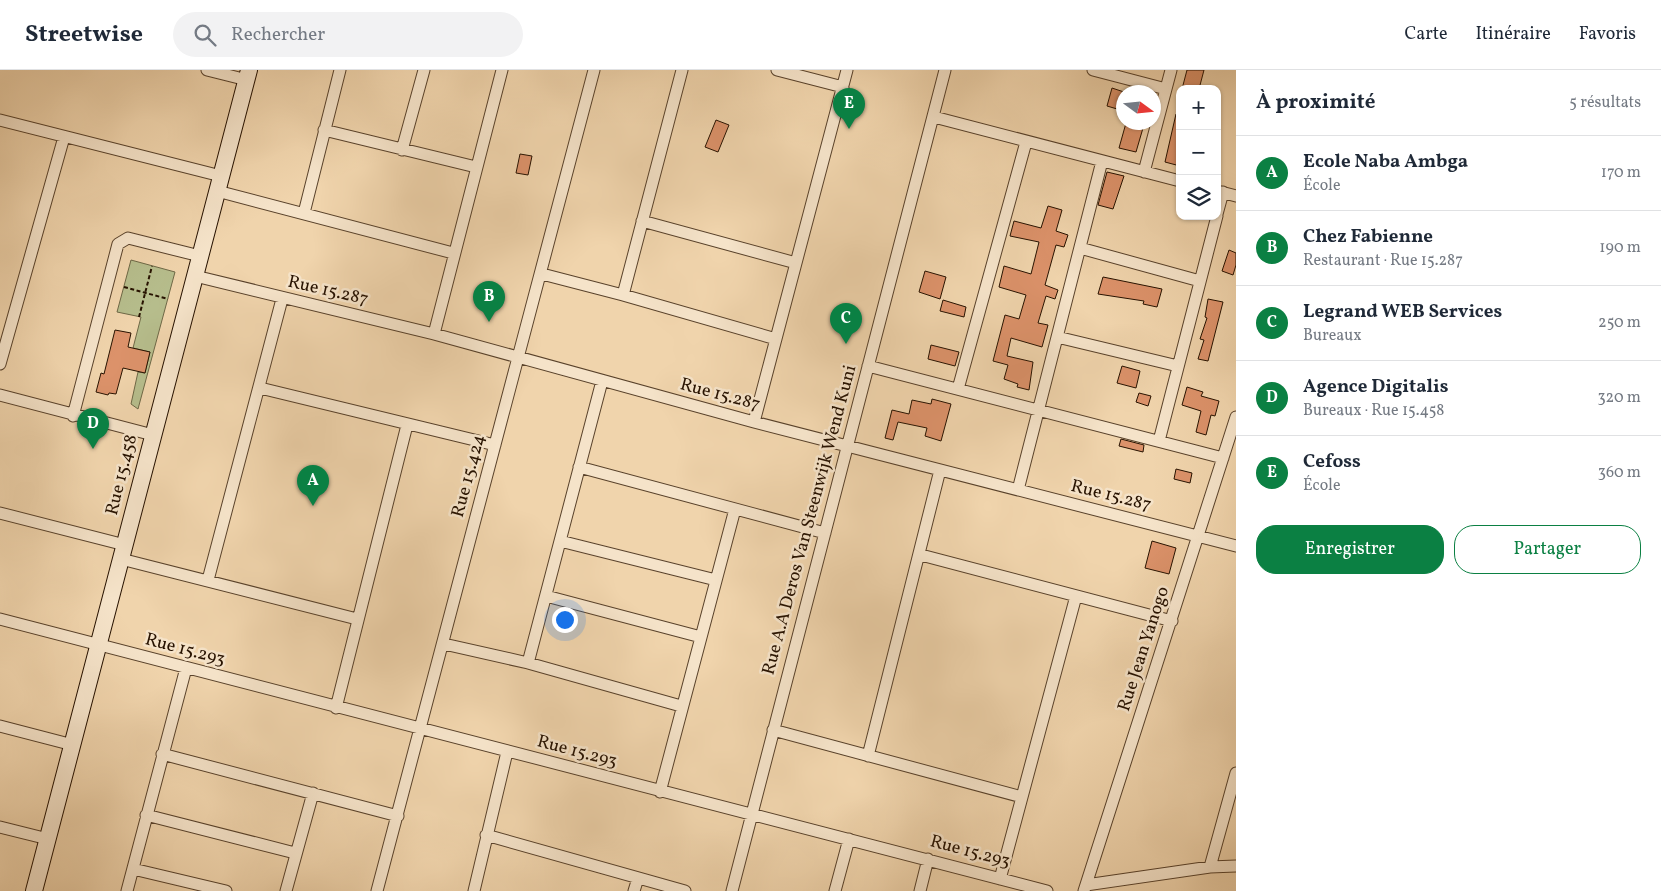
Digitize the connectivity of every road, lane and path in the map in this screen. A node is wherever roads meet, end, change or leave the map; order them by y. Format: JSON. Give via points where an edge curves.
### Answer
{"nodes":[{"id":1,"x":207,"y":70,"type":"edge"},
{"id":2,"x":340,"y":70,"type":"edge"},
{"id":3,"x":424,"y":70,"type":"edge"},
{"id":4,"x":502,"y":70,"type":"edge"},
{"id":5,"x":594,"y":70,"type":"edge"},
{"id":6,"x":682,"y":70,"type":"edge"},
{"id":7,"x":777,"y":70,"type":"edge"},
{"id":8,"x":847,"y":70,"type":"edge"},
{"id":9,"x":945,"y":70,"type":"edge"},
{"id":10,"x":1093,"y":70,"type":"edge"},
{"id":11,"x":1171,"y":70,"type":"edge"},
{"id":12,"x":248,"y":75,"type":"edge"},
{"id":13,"x":843,"y":87,"type":"junction"},
{"id":14,"x":1166,"y":89,"type":"junction"},
{"id":15,"x":934,"y":117,"type":"junction"},
{"id":16,"x":0,"y":120,"type":"edge"},
{"id":17,"x":324,"y":130,"type":"junction"},
{"id":18,"x":64,"y":137,"type":"junction"},
{"id":19,"x":1026,"y":142,"type":"junction"},
{"id":20,"x":402,"y":150,"type":"junction"},
{"id":21,"x":1102,"y":161,"type":"junction"},
{"id":22,"x":476,"y":166,"type":"junction"},
{"id":23,"x":1144,"y":172,"type":"junction"},
{"id":24,"x":1176,"y":180,"type":"edge"},
{"id":25,"x":219,"y":183,"type":"junction"},
{"id":26,"x":1221,"y":192,"type":"edge"},
{"id":27,"x":1236,"y":196,"type":"edge"},
{"id":28,"x":304,"y":213,"type":"junction"},
{"id":29,"x":1216,"y":220,"type":"edge"},
{"id":30,"x":642,"y":221,"type":"junction"},
{"id":31,"x":1080,"y":248,"type":"junction"},
{"id":32,"x":453,"y":253,"type":"junction"},
{"id":33,"x":200,"y":256,"type":"junction"},
{"id":34,"x":796,"y":262,"type":"junction"},
{"id":35,"x":152,"y":266,"type":"dead end"},
{"id":36,"x":542,"y":274,"type":"junction"},
{"id":37,"x":194,"y":276,"type":"junction"},
{"id":38,"x":1200,"y":281,"type":"junction"},
{"id":39,"x":124,"y":287,"type":"dead end"},
{"id":40,"x":145,"y":293,"type":"junction"},
{"id":41,"x":623,"y":295,"type":"junction"},
{"id":42,"x":168,"y":299,"type":"dead end"},
{"id":43,"x":282,"y":299,"type":"junction"},
{"id":44,"x":138,"y":317,"type":"dead end"},
{"id":45,"x":434,"y":334,"type":"junction"},
{"id":46,"x":1057,"y":337,"type":"junction"},
{"id":47,"x":776,"y":339,"type":"junction"},
{"id":48,"x":520,"y":358,"type":"junction"},
{"id":49,"x":0,"y":364,"type":"edge"},
{"id":50,"x":868,"y":366,"type":"junction"},
{"id":51,"x":1178,"y":366,"type":"junction"},
{"id":52,"x":602,"y":381,"type":"junction"},
{"id":53,"x":260,"y":388,"type":"junction"},
{"id":54,"x":958,"y":389,"type":"junction"},
{"id":55,"x":0,"y":395,"type":"edge"},
{"id":56,"x":1038,"y":410,"type":"junction"},
{"id":57,"x":74,"y":416,"type":"junction"},
{"id":58,"x":1236,"y":417,"type":"edge"},
{"id":59,"x":754,"y":422,"type":"junction"},
{"id":60,"x":407,"y":425,"type":"junction"},
{"id":61,"x":153,"y":435,"type":"junction"},
{"id":62,"x":1159,"y":441,"type":"junction"},
{"id":63,"x":495,"y":445,"type":"junction"},
{"id":64,"x":847,"y":446,"type":"junction"},
{"id":65,"x":1222,"y":458,"type":"junction"},
{"id":66,"x":579,"y":467,"type":"junction"},
{"id":67,"x":940,"y":470,"type":"junction"},
{"id":68,"x":1018,"y":490,"type":"junction"},
{"id":69,"x":735,"y":508,"type":"junction"},
{"id":70,"x":0,"y":513,"type":"edge"},
{"id":71,"x":825,"y":533,"type":"junction"},
{"id":72,"x":1198,"y":536,"type":"junction"},
{"id":73,"x":560,"y":541,"type":"junction"},
{"id":74,"x":1236,"y":546,"type":"edge"},
{"id":75,"x":123,"y":552,"type":"junction"},
{"id":76,"x":921,"y":555,"type":"junction"},
{"id":77,"x":208,"y":580,"type":"junction"},
{"id":78,"x":716,"y":580,"type":"junction"},
{"id":79,"x":546,"y":596,"type":"junction"},
{"id":80,"x":1076,"y":596,"type":"junction"},
{"id":81,"x":0,"y":618,"type":"edge"},
{"id":82,"x":357,"y":619,"type":"junction"},
{"id":83,"x":1172,"y":621,"type":"junction"},
{"id":84,"x":701,"y":637,"type":"junction"},
{"id":85,"x":444,"y":644,"type":"junction"},
{"id":86,"x":99,"y":645,"type":"junction"},
{"id":87,"x":528,"y":663,"type":"junction"},
{"id":88,"x":186,"y":668,"type":"junction"},
{"id":89,"x":681,"y":706,"type":"junction"},
{"id":90,"x":336,"y":708,"type":"junction"},
{"id":91,"x":0,"y":726,"type":"edge"},
{"id":92,"x":422,"y":729,"type":"junction"},
{"id":93,"x":773,"y":730,"type":"junction"},
{"id":94,"x":73,"y":745,"type":"junction"},
{"id":95,"x":508,"y":752,"type":"junction"},
{"id":96,"x":162,"y":754,"type":"junction"},
{"id":97,"x":868,"y":756,"type":"junction"},
{"id":98,"x":1236,"y":773,"type":"edge"},
{"id":99,"x":313,"y":792,"type":"junction"},
{"id":100,"x":660,"y":792,"type":"junction"},
{"id":101,"x":1022,"y":797,"type":"junction"},
{"id":102,"x":146,"y":815,"type":"junction"},
{"id":103,"x":751,"y":815,"type":"junction"},
{"id":104,"x":398,"y":816,"type":"junction"},
{"id":105,"x":0,"y":827,"type":"edge"},
{"id":106,"x":486,"y":835,"type":"junction"},
{"id":107,"x":48,"y":839,"type":"junction"},
{"id":108,"x":849,"y":839,"type":"junction"},
{"id":109,"x":295,"y":853,"type":"junction"},
{"id":110,"x":928,"y":859,"type":"junction"},
{"id":111,"x":1236,"y":866,"type":"edge"},
{"id":112,"x":1210,"y":867,"type":"junction"},
{"id":113,"x":133,"y":869,"type":"junction"},
{"id":114,"x":638,"y":878,"type":"junction"},
{"id":115,"x":1000,"y":878,"type":"junction"},
{"id":116,"x":1085,"y":888,"type":"edge"},
{"id":117,"x":34,"y":891,"type":"edge"},
{"id":118,"x":127,"y":891,"type":"edge"},
{"id":119,"x":226,"y":891,"type":"edge"},
{"id":120,"x":286,"y":891,"type":"edge"},
{"id":121,"x":378,"y":891,"type":"edge"},
{"id":122,"x":474,"y":891,"type":"edge"},
{"id":123,"x":634,"y":891,"type":"edge"},
{"id":124,"x":685,"y":891,"type":"edge"},
{"id":125,"x":732,"y":891,"type":"edge"},
{"id":126,"x":835,"y":891,"type":"edge"},
{"id":127,"x":920,"y":891,"type":"edge"},
{"id":128,"x":1047,"y":891,"type":"edge"}],
"edges":[{"from":1,"to":12,"type":"street"},
{"from":2,"to":17,"type":"street"},
{"from":3,"to":20,"type":"street"},
{"from":4,"to":22,"type":"street"},
{"from":5,"to":36,"type":"street","name":"Rue 15.424"},
{"from":6,"to":30,"type":"street"},
{"from":7,"to":13,"type":"street"},
{"from":8,"to":13,"type":"street"},
{"from":9,"to":15,"type":"street","name":"Rue A.A Deros Van Steenwijk Wend Kuni"},
{"from":10,"to":14,"type":"street"},
{"from":11,"to":14,"type":"street"},
{"from":12,"to":25,"type":"main road","name":"Rue 15.458"},
{"from":13,"to":34,"type":"street"},
{"from":14,"to":23,"type":"street"},
{"from":15,"to":19,"type":"street"},
{"from":15,"to":50,"type":"street","name":"Rue A.A Deros Van Steenwijk Wend Kuni"},
{"from":16,"to":18,"type":"street"},
{"from":17,"to":20,"type":"street"},
{"from":17,"to":28,"type":"street"},
{"from":18,"to":25,"type":"street"},
{"from":18,"to":49,"type":"street"},
{"from":19,"to":21,"type":"street"},
{"from":19,"to":54,"type":"street"},
{"from":20,"to":22,"type":"street"},
{"from":21,"to":23,"type":"street"},
{"from":21,"to":31,"type":"street"},
{"from":22,"to":32,"type":"street"},
{"from":23,"to":24,"type":"street"},
{"from":25,"to":28,"type":"street"},
{"from":25,"to":33,"type":"main road","name":"Rue 15.458"},
{"from":26,"to":27,"type":"street"},
{"from":28,"to":32,"type":"street"},
{"from":29,"to":38,"type":"street"},
{"from":30,"to":34,"type":"street"},
{"from":30,"to":41,"type":"street"},
{"from":31,"to":38,"type":"street"},
{"from":31,"to":46,"type":"street"},
{"from":32,"to":45,"type":"street"},
{"from":33,"to":37,"type":"main road","name":"Rue 15.458"},
{"from":33,"to":57,"type":"street","via":[[128,238],[118,244]]},
{"from":34,"to":47,"type":"street"},
{"from":35,"to":40,"type":"path"},
{"from":36,"to":41,"type":"street"},
{"from":36,"to":48,"type":"street","name":"Rue 15.424"},
{"from":37,"to":43,"type":"street","name":"Rue 15.287"},
{"from":37,"to":61,"type":"main road","name":"Rue 15.458"},
{"from":38,"to":51,"type":"street"},
{"from":39,"to":40,"type":"path"},
{"from":40,"to":42,"type":"path"},
{"from":40,"to":44,"type":"path"},
{"from":41,"to":47,"type":"street"},
{"from":43,"to":45,"type":"street","name":"Rue 15.287"},
{"from":43,"to":53,"type":"street"},
{"from":45,"to":48,"type":"street","name":"Rue 15.287"},
{"from":46,"to":51,"type":"street"},
{"from":46,"to":56,"type":"street"},
{"from":47,"to":59,"type":"street"},
{"from":48,"to":52,"type":"street","name":"Rue 15.287"},
{"from":48,"to":63,"type":"street","name":"Rue 15.424"},
{"from":50,"to":54,"type":"street"},
{"from":50,"to":64,"type":"street","name":"Rue A.A Deros Van Steenwijk Wend Kuni"},
{"from":51,"to":62,"type":"street"},
{"from":52,"to":59,"type":"street","name":"Rue 15.287"},
{"from":52,"to":66,"type":"street"},
{"from":53,"to":60,"type":"street"},
{"from":53,"to":77,"type":"street"},
{"from":54,"to":56,"type":"street"},
{"from":55,"to":57,"type":"street"},
{"from":56,"to":62,"type":"street"},
{"from":56,"to":68,"type":"street"},
{"from":57,"to":61,"type":"street"},
{"from":58,"to":65,"type":"street","name":"Rue Jean Yanogo"},
{"from":59,"to":64,"type":"street","name":"Rue 15.287"},
{"from":60,"to":63,"type":"street"},
{"from":60,"to":82,"type":"street"},
{"from":61,"to":75,"type":"main road","name":"Rue 15.458"},
{"from":62,"to":65,"type":"street"},
{"from":63,"to":85,"type":"street","name":"Rue 15.424"},
{"from":64,"to":67,"type":"street","name":"Rue 15.287"},
{"from":64,"to":71,"type":"street","name":"Rue A.A Deros Van Steenwijk Wend Kuni"},
{"from":65,"to":72,"type":"street","name":"Rue Jean Yanogo"},
{"from":66,"to":69,"type":"street"},
{"from":66,"to":73,"type":"street"},
{"from":67,"to":68,"type":"street","name":"Rue 15.287"},
{"from":67,"to":76,"type":"street"},
{"from":68,"to":72,"type":"street","name":"Rue 15.287"},
{"from":69,"to":71,"type":"street"},
{"from":69,"to":78,"type":"street"},
{"from":70,"to":75,"type":"street"},
{"from":71,"to":93,"type":"street","name":"Rue A.A Deros Van Steenwijk Wend Kuni"},
{"from":72,"to":74,"type":"street","name":"Rue 15.287"},
{"from":72,"to":83,"type":"street","name":"Rue Jean Yanogo"},
{"from":73,"to":78,"type":"street"},
{"from":73,"to":79,"type":"street"},
{"from":75,"to":77,"type":"street"},
{"from":75,"to":86,"type":"main road","name":"Rue 15.458"},
{"from":76,"to":80,"type":"street"},
{"from":76,"to":97,"type":"street"},
{"from":77,"to":82,"type":"street"},
{"from":78,"to":84,"type":"street"},
{"from":79,"to":84,"type":"street"},
{"from":79,"to":87,"type":"street"},
{"from":80,"to":83,"type":"street"},
{"from":80,"to":101,"type":"street"},
{"from":81,"to":86,"type":"street","name":"Rue 15.293"},
{"from":82,"to":90,"type":"street"},
{"from":83,"to":116,"type":"street","name":"Rue Jean Yanogo"},
{"from":84,"to":89,"type":"street"},
{"from":85,"to":87,"type":"street"},
{"from":85,"to":92,"type":"street","name":"Rue 15.424"},
{"from":86,"to":88,"type":"street","name":"Rue 15.293"},
{"from":86,"to":94,"type":"main road","name":"Rue 15.458"},
{"from":87,"to":89,"type":"street"},
{"from":88,"to":90,"type":"street","name":"Rue 15.293"},
{"from":88,"to":96,"type":"street"},
{"from":89,"to":100,"type":"street"},
{"from":90,"to":92,"type":"street","name":"Rue 15.293"},
{"from":91,"to":94,"type":"street"},
{"from":92,"to":95,"type":"street","name":"Rue 15.293"},
{"from":92,"to":104,"type":"street","name":"Rue 15.424"},
{"from":93,"to":97,"type":"street"},
{"from":93,"to":103,"type":"street","name":"Rue A.A Deros Van Steenwijk Wend Kuni"},
{"from":94,"to":107,"type":"main road","name":"Rue 15.458"},
{"from":95,"to":100,"type":"street","name":"Rue 15.293"},
{"from":95,"to":106,"type":"street"},
{"from":96,"to":99,"type":"street"},
{"from":96,"to":102,"type":"street"},
{"from":97,"to":101,"type":"street"},
{"from":98,"to":112,"type":"street"},
{"from":99,"to":104,"type":"street"},
{"from":99,"to":109,"type":"street"},
{"from":100,"to":103,"type":"street","name":"Rue 15.293"},
{"from":101,"to":115,"type":"street"},
{"from":102,"to":109,"type":"street"},
{"from":102,"to":113,"type":"street"},
{"from":103,"to":108,"type":"street","name":"Rue 15.293"},
{"from":103,"to":125,"type":"street","name":"Rue A.A Deros Van Steenwijk Wend Kuni"},
{"from":104,"to":121,"type":"street","name":"Rue 15.424"},
{"from":105,"to":107,"type":"street"},
{"from":106,"to":114,"type":"street"},
{"from":106,"to":122,"type":"street"},
{"from":107,"to":117,"type":"main road","name":"Rue 15.458"},
{"from":108,"to":110,"type":"street","name":"Rue 15.293"},
{"from":108,"to":126,"type":"street"},
{"from":109,"to":120,"type":"street"},
{"from":110,"to":115,"type":"street","name":"Rue 15.293"},
{"from":110,"to":127,"type":"street"},
{"from":111,"to":112,"type":"street"},
{"from":112,"to":116,"type":"street"},
{"from":113,"to":118,"type":"street"},
{"from":113,"to":119,"type":"street"},
{"from":114,"to":123,"type":"street"},
{"from":114,"to":124,"type":"street"},
{"from":115,"to":128,"type":"street","name":"Rue 15.293"}]}
